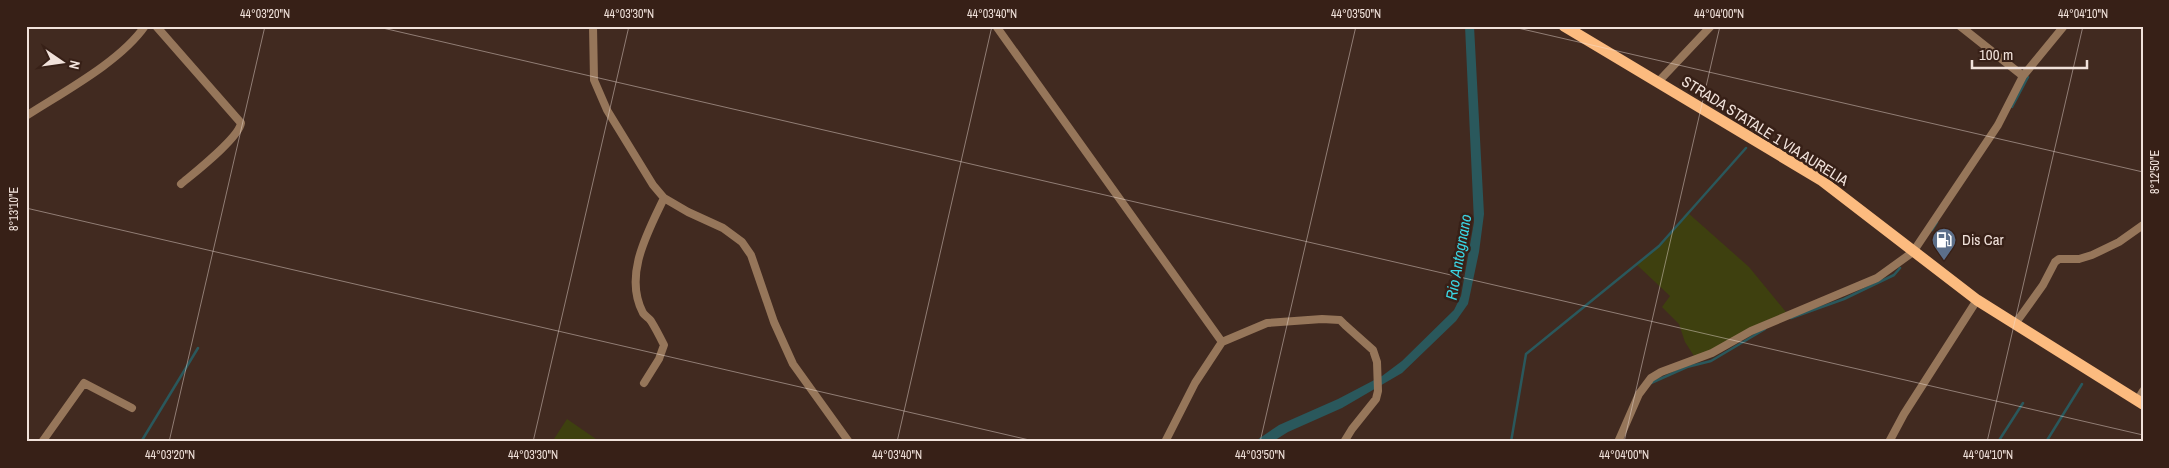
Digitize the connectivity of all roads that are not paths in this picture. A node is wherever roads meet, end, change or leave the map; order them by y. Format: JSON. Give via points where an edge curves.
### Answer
{"nodes":[{"id":1,"x":145,"y":26,"type":"edge"},
{"id":2,"x":156,"y":26,"type":"edge"},
{"id":3,"x":593,"y":26,"type":"edge"},
{"id":4,"x":996,"y":26,"type":"edge"},
{"id":5,"x":1564,"y":26,"type":"edge"},
{"id":6,"x":1712,"y":26,"type":"edge"},
{"id":7,"x":1960,"y":26,"type":"edge"},
{"id":8,"x":2064,"y":26,"type":"edge"},
{"id":9,"x":2024,"y":76,"type":"junction"},
{"id":10,"x":1658,"y":82,"type":"junction"},
{"id":11,"x":26,"y":116,"type":"edge"},
{"id":12,"x":181,"y":184,"type":"dead end"},
{"id":13,"x":664,"y":198,"type":"junction"},
{"id":14,"x":2143,"y":225,"type":"edge"},
{"id":15,"x":1913,"y":252,"type":"junction"},
{"id":16,"x":1977,"y":300,"type":"junction"},
{"id":17,"x":2015,"y":324,"type":"junction"},
{"id":18,"x":1222,"y":342,"type":"junction"},
{"id":19,"x":644,"y":383,"type":"dead end"},
{"id":20,"x":2141,"y":399,"type":"edge"},
{"id":21,"x":132,"y":408,"type":"dead end"},
{"id":22,"x":42,"y":442,"type":"edge"},
{"id":23,"x":849,"y":442,"type":"edge"},
{"id":24,"x":1165,"y":442,"type":"edge"},
{"id":25,"x":1344,"y":442,"type":"edge"},
{"id":26,"x":1618,"y":442,"type":"edge"},
{"id":27,"x":1888,"y":442,"type":"edge"}],
"edges":[{"from":1,"to":11,"type":"street","via":[[101,67]]},
{"from":2,"to":12,"type":"street","via":[[242,123],[228,142]]},
{"from":3,"to":13,"type":"street","via":[[596,86],[607,110]]},
{"from":4,"to":18,"type":"street"},
{"from":5,"to":10,"type":"main road","name":"STRADA STATALE 1 VIA AURELIA"},
{"from":6,"to":10,"type":"street"},
{"from":7,"to":9,"type":"street"},
{"from":8,"to":9,"type":"street"},
{"from":9,"to":15,"type":"street","via":[[1998,126]]},
{"from":10,"to":15,"type":"main road","name":"STRADA STATALE 1 VIA AURELIA","via":[[1837,191]]},
{"from":13,"to":19,"type":"street","via":[[648,232],[636,271],[644,314],[664,345]]},
{"from":13,"to":23,"type":"street","via":[[723,228],[742,242],[751,255],[774,322],[793,364]]},
{"from":14,"to":17,"type":"street","via":[[2092,255],[2079,259],[2059,258]]},
{"from":15,"to":16,"type":"main road","name":"STRADA STATALE 1 VIA AURELIA"},
{"from":15,"to":26,"type":"street","via":[[1870,281],[1751,331],[1712,353],[1661,372],[1639,394]]},
{"from":16,"to":17,"type":"main road","name":"STRADA STATALE 1 VIA AURELIA"},
{"from":16,"to":27,"type":"street"},
{"from":17,"to":20,"type":"main road","name":"STRADA STATALE 1 VIA AURELIA"},
{"from":18,"to":24,"type":"street","via":[[1191,390]]},
{"from":18,"to":25,"type":"street","via":[[1267,323],[1340,320],[1373,350],[1378,372],[1376,399]]},
{"from":21,"to":22,"type":"street","via":[[84,383]]}]}
